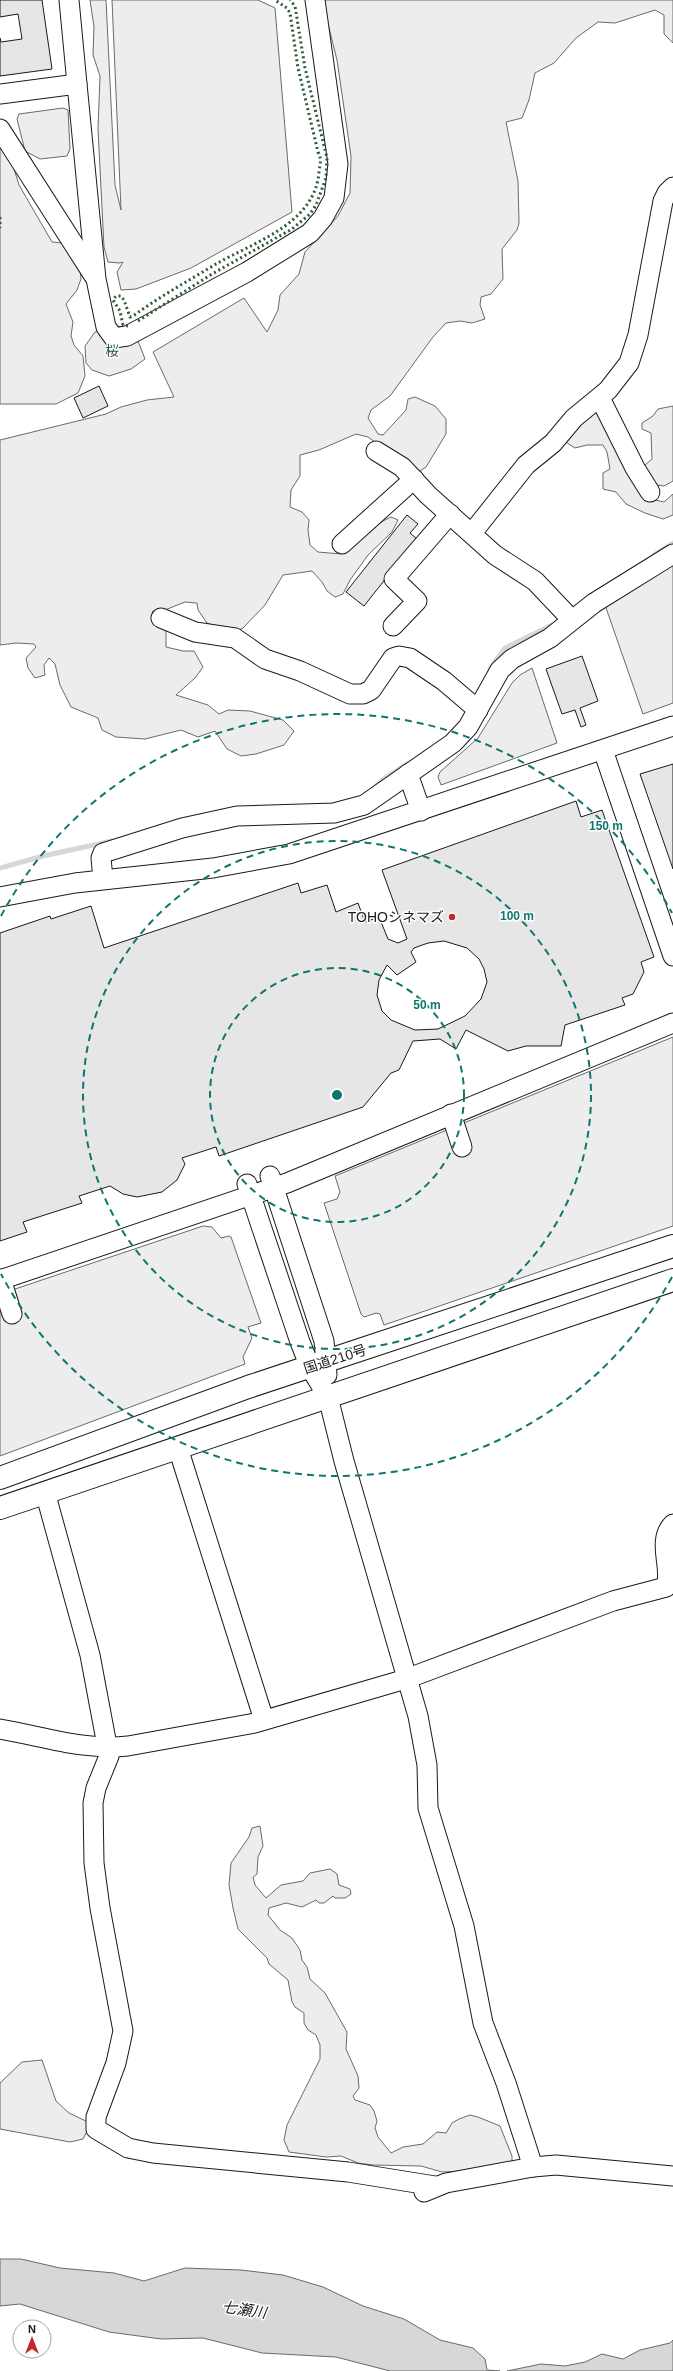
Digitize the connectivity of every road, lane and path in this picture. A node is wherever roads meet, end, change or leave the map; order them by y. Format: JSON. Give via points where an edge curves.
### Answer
{"nodes":[{"id":1,"x":69,"y":0,"type":"edge"},
{"id":2,"x":314,"y":0,"type":"edge"},
{"id":3,"x":78,"y":84,"type":"junction"},
{"id":4,"x":0,"y":94,"type":"edge"},
{"id":5,"x":0,"y":128,"type":"edge"},
{"id":6,"x":673,"y":187,"type":"edge"},
{"id":7,"x":96,"y":279,"type":"junction"},
{"id":8,"x":600,"y":398,"type":"junction"},
{"id":9,"x":376,"y":451,"type":"dead end"},
{"id":10,"x":414,"y":480,"type":"junction"},
{"id":11,"x":650,"y":492,"type":"dead end"},
{"id":12,"x":450,"y":514,"type":"junction"},
{"id":13,"x":472,"y":533,"type":"junction"},
{"id":14,"x":342,"y":544,"type":"dead end"},
{"id":15,"x":673,"y":554,"type":"edge"},
{"id":16,"x":161,"y":618,"type":"dead end"},
{"id":17,"x":572,"y":620,"type":"junction"},
{"id":18,"x":393,"y":626,"type":"dead end"},
{"id":19,"x":478,"y":710,"type":"junction"},
{"id":20,"x":673,"y":726,"type":"edge"},
{"id":21,"x":603,"y":750,"type":"junction"},
{"id":22,"x":408,"y":774,"type":"junction"},
{"id":23,"x":421,"y":811,"type":"junction"},
{"id":24,"x":103,"y":880,"type":"junction"},
{"id":25,"x":0,"y":897,"type":"edge"},
{"id":26,"x":673,"y":956,"type":"edge"},
{"id":27,"x":673,"y":1013,"type":"edge"},
{"id":28,"x":673,"y":1023,"type":"edge"},
{"id":29,"x":451,"y":1114,"type":"junction"},
{"id":30,"x":462,"y":1147,"type":"dead end"},
{"id":31,"x":271,"y":1182,"type":"junction"},
{"id":32,"x":249,"y":1189,"type":"junction"},
{"id":33,"x":673,"y":1246,"type":"edge"},
{"id":34,"x":0,"y":1275,"type":"edge"},
{"id":35,"x":673,"y":1280,"type":"edge"},
{"id":36,"x":12,"y":1314,"type":"dead end"},
{"id":37,"x":319,"y":1364,"type":"junction"},
{"id":38,"x":328,"y":1397,"type":"junction"},
{"id":39,"x":178,"y":1448,"type":"junction"},
{"id":40,"x":0,"y":1478,"type":"edge"},
{"id":41,"x":45,"y":1492,"type":"junction"},
{"id":42,"x":0,"y":1508,"type":"edge"},
{"id":43,"x":673,"y":1524,"type":"edge"},
{"id":44,"x":406,"y":1679,"type":"junction"},
{"id":45,"x":264,"y":1720,"type":"junction"},
{"id":46,"x":0,"y":1729,"type":"edge"},
{"id":47,"x":107,"y":1748,"type":"junction"},
{"id":48,"x":533,"y":2167,"type":"junction"},
{"id":49,"x":673,"y":2176,"type":"edge"}],
"edges":[{"from":1,"to":3,"type":"street"},
{"from":2,"to":7,"type":"street","via":[[338,164],[336,186],[328,208],[317,225],[291,246],[136,332],[120,338],[114,338],[110,334]]},
{"from":3,"to":4,"type":"street"},
{"from":3,"to":7,"type":"street"},
{"from":5,"to":7,"type":"street"},
{"from":6,"to":8,"type":"street","via":[[666,193],[663,201],[636,346],[625,371]]},
{"from":8,"to":11,"type":"street"},
{"from":8,"to":13,"type":"street","via":[[574,418],[553,443],[526,465]]},
{"from":9,"to":10,"type":"street","via":[[398,464]]},
{"from":10,"to":12,"type":"street"},
{"from":10,"to":14,"type":"street"},
{"from":12,"to":13,"type":"street"},
{"from":12,"to":18,"type":"street","via":[[394,579],[417,601]]},
{"from":13,"to":17,"type":"street","via":[[499,559],[535,582]]},
{"from":15,"to":17,"type":"street","via":[[594,603]]},
{"from":16,"to":19,"type":"street","via":[[195,632],[235,638],[265,660],[300,671],[350,694],[363,694],[371,690],[393,658],[410,658],[444,681]]},
{"from":17,"to":19,"type":"street","via":[[558,633],[506,665]]},
{"from":19,"to":22,"type":"street","via":[[468,727],[453,743]]},
{"from":20,"to":21,"type":"street"},
{"from":21,"to":23,"type":"street"},
{"from":21,"to":26,"type":"street"},
{"from":22,"to":23,"type":"street"},
{"from":22,"to":24,"type":"street","via":[[364,805],[351,810],[334,813],[237,816],[182,828],[105,851],[101,858]]},
{"from":23,"to":24,"type":"street","via":[[318,846],[268,859],[194,871]]},
{"from":24,"to":25,"type":"street"},
{"from":27,"to":31,"type":"street","via":[[316,1160]]},
{"from":28,"to":29,"type":"street"},
{"from":29,"to":30,"type":"street"},
{"from":29,"to":31,"type":"street"},
{"from":31,"to":32,"type":"street"},
{"from":31,"to":37,"type":"street","via":[[324,1341]]},
{"from":32,"to":34,"type":"street"},
{"from":32,"to":37,"type":"street"},
{"from":33,"to":37,"type":"highway","name":"国道210号"},
{"from":34,"to":36,"type":"street"},
{"from":35,"to":38,"type":"highway"},
{"from":37,"to":38,"type":"street"},
{"from":37,"to":40,"type":"highway","name":"国道210号","via":[[153,1421]]},
{"from":38,"to":39,"type":"highway"},
{"from":38,"to":44,"type":"street"},
{"from":39,"to":41,"type":"highway"},
{"from":39,"to":45,"type":"street"},
{"from":41,"to":42,"type":"highway"},
{"from":41,"to":47,"type":"street","via":[[90,1656]]},
{"from":43,"to":44,"type":"street","via":[[667,1533],[669,1579],[666,1587],[613,1601]]},
{"from":44,"to":45,"type":"street"},
{"from":44,"to":48,"type":"street","via":[[418,1716],[425,1753],[428,1808],[464,1926],[483,2023],[506,2083]]},
{"from":45,"to":47,"type":"street","via":[[168,1740]]},
{"from":46,"to":47,"type":"street"},
{"from":47,"to":48,"type":"street","via":[[108,1762],[96,1788],[93,1803],[94,1863],[123,2031],[116,2062],[96,2117],[96,2129],[128,2148],[153,2154],[348,2172],[428,2190]]},
{"from":48,"to":49,"type":"street","via":[[588,2166]]}]}
